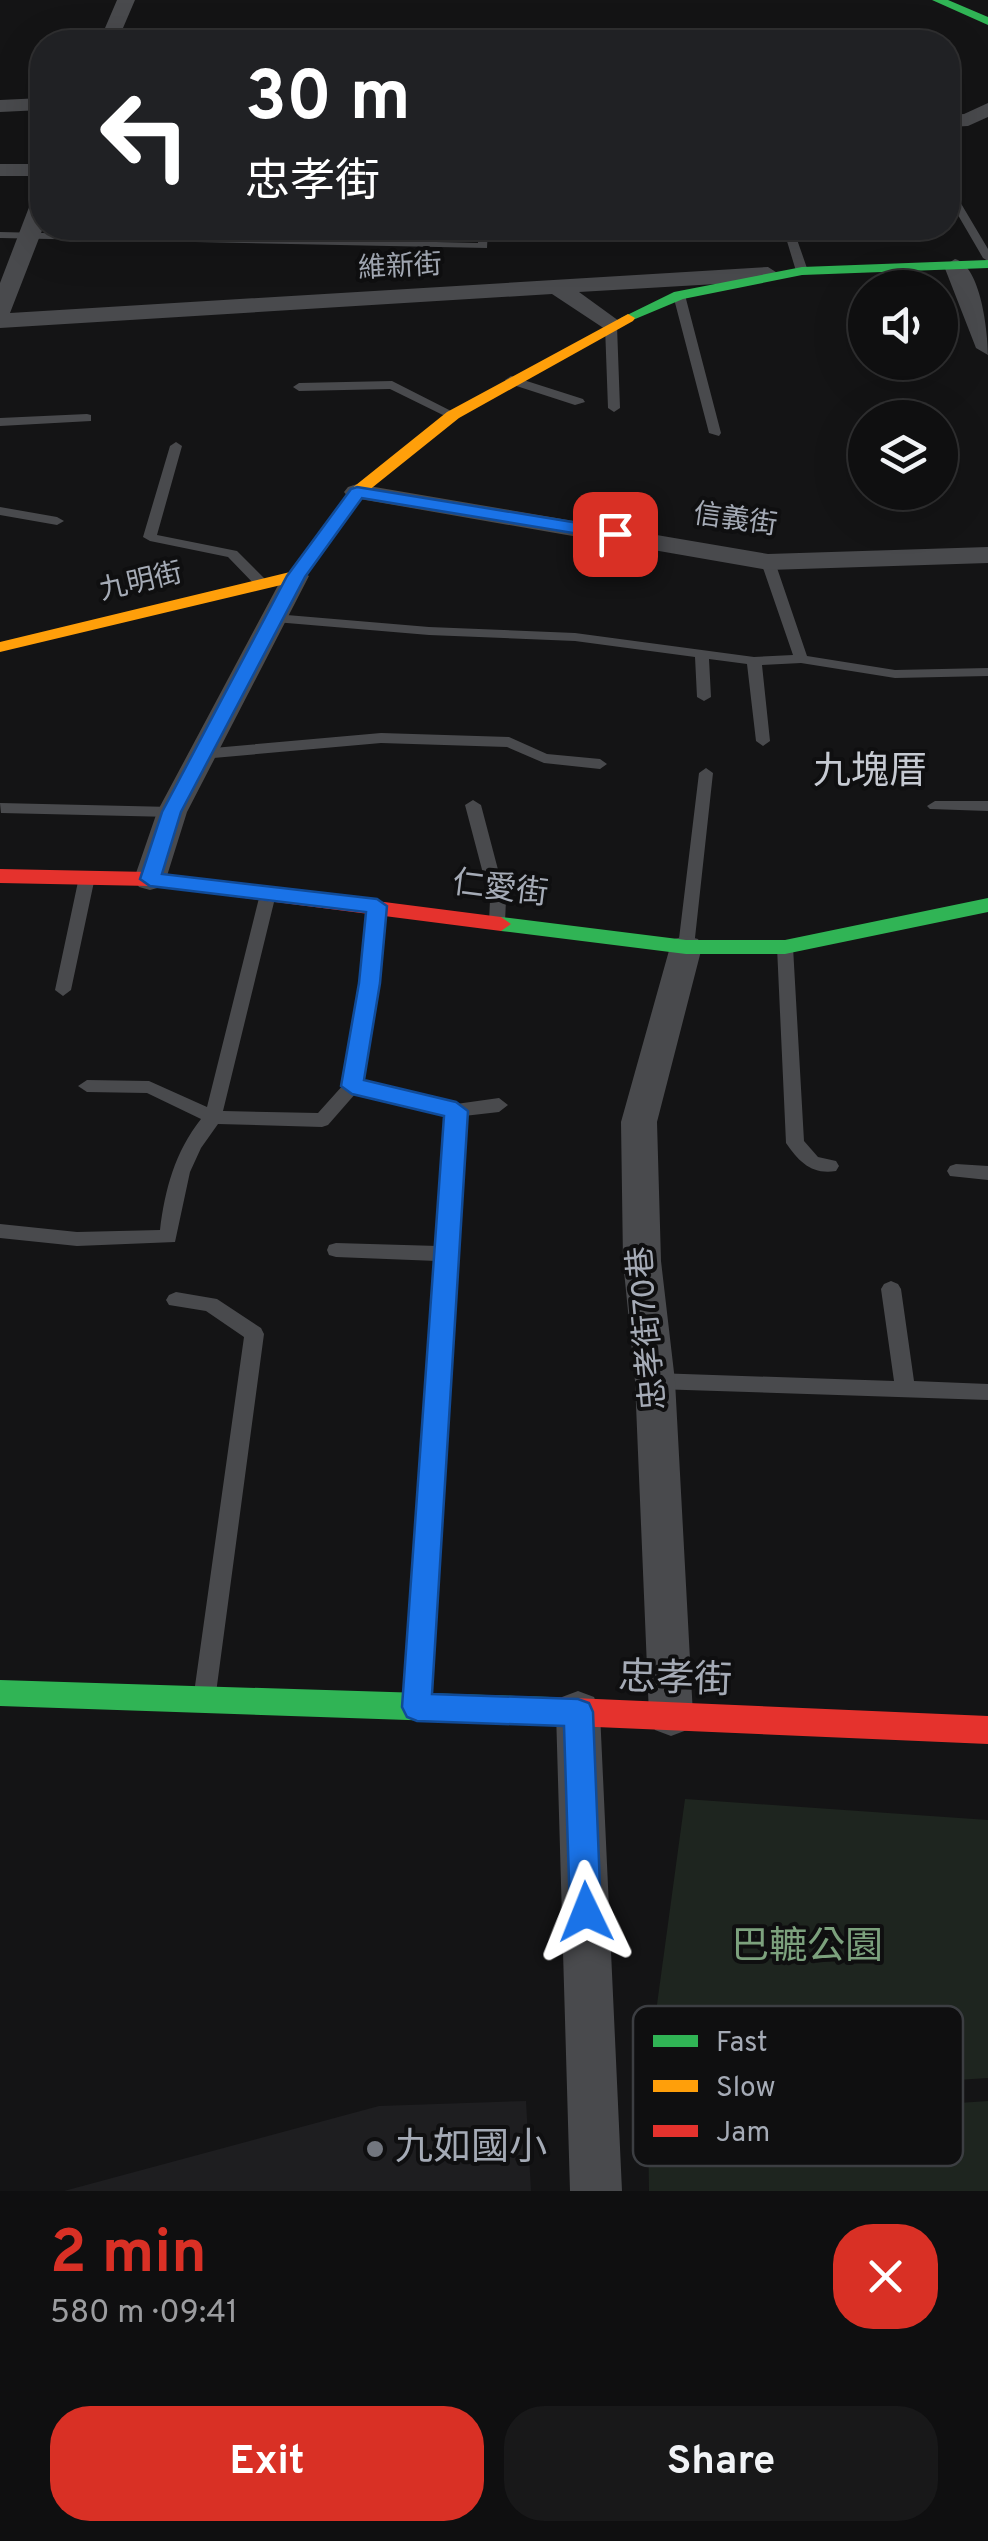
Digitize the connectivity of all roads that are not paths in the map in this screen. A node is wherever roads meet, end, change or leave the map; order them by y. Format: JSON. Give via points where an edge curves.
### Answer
{"nodes":[{"id":1,"x":126,"y":0,"type":"edge"},
{"id":2,"x":938,"y":0,"type":"edge"},
{"id":3,"x":988,"y":21,"type":"edge"},
{"id":4,"x":113,"y":30,"type":"edge"},
{"id":5,"x":30,"y":105,"type":"edge"},
{"id":6,"x":0,"y":106,"type":"edge"},
{"id":7,"x":988,"y":109,"type":"edge"},
{"id":8,"x":960,"y":120,"type":"edge"},
{"id":9,"x":0,"y":170,"type":"edge"},
{"id":10,"x":30,"y":170,"type":"edge"},
{"id":11,"x":960,"y":211,"type":"edge"},
{"id":12,"x":0,"y":235,"type":"edge"},
{"id":13,"x":30,"y":235,"type":"edge"},
{"id":14,"x":30,"y":240,"type":"edge"},
{"id":15,"x":369,"y":240,"type":"edge"},
{"id":16,"x":483,"y":240,"type":"edge"},
{"id":17,"x":792,"y":240,"type":"edge"},
{"id":18,"x":988,"y":261,"type":"edge"},
{"id":19,"x":955,"y":266,"type":"junction"},
{"id":20,"x":802,"y":271,"type":"junction"},
{"id":21,"x":560,"y":289,"type":"junction"},
{"id":22,"x":678,"y":295,"type":"junction"},
{"id":23,"x":0,"y":312,"type":"edge"},
{"id":24,"x":0,"y":322,"type":"edge"},
{"id":25,"x":611,"y":326,"type":"junction"},
{"id":26,"x":988,"y":348,"type":"edge"},
{"id":27,"x":512,"y":380,"type":"junction"},
{"id":28,"x":299,"y":387,"type":"dead end"},
{"id":29,"x":580,"y":402,"type":"dead end"},
{"id":30,"x":614,"y":408,"type":"dead end"},
{"id":31,"x":453,"y":415,"type":"junction"},
{"id":32,"x":88,"y":418,"type":"dead end"},
{"id":33,"x":0,"y":422,"type":"edge"},
{"id":34,"x":715,"y":434,"type":"dead end"},
{"id":35,"x":176,"y":446,"type":"dead end"},
{"id":36,"x":357,"y":492,"type":"junction"},
{"id":37,"x":0,"y":511,"type":"edge"},
{"id":38,"x":57,"y":521,"type":"dead end"},
{"id":39,"x":988,"y":555,"type":"edge"},
{"id":40,"x":768,"y":562,"type":"junction"},
{"id":41,"x":296,"y":576,"type":"junction"},
{"id":42,"x":263,"y":585,"type":"junction"},
{"id":43,"x":275,"y":618,"type":"junction"},
{"id":44,"x":0,"y":647,"type":"edge"},
{"id":45,"x":702,"y":654,"type":"junction"},
{"id":46,"x":801,"y":659,"type":"junction"},
{"id":47,"x":754,"y":661,"type":"junction"},
{"id":48,"x":988,"y":672,"type":"edge"},
{"id":49,"x":704,"y":697,"type":"dead end"},
{"id":50,"x":763,"y":741,"type":"dead end"},
{"id":51,"x":202,"y":754,"type":"junction"},
{"id":52,"x":600,"y":764,"type":"dead end"},
{"id":53,"x":706,"y":773,"type":"dead end"},
{"id":54,"x":473,"y":805,"type":"dead end"},
{"id":55,"x":935,"y":806,"type":"dead end"},
{"id":56,"x":988,"y":806,"type":"edge"},
{"id":57,"x":1,"y":808,"type":"edge"},
{"id":58,"x":172,"y":812,"type":"junction"},
{"id":59,"x":0,"y":876,"type":"edge"},
{"id":60,"x":86,"y":877,"type":"junction"},
{"id":61,"x":150,"y":879,"type":"junction"},
{"id":62,"x":268,"y":894,"type":"junction"},
{"id":63,"x":988,"y":905,"type":"edge"},
{"id":64,"x":377,"y":906,"type":"junction"},
{"id":65,"x":498,"y":922,"type":"junction"},
{"id":66,"x":686,"y":947,"type":"junction"},
{"id":67,"x":785,"y":947,"type":"junction"},
{"id":68,"x":62,"y":990,"type":"dead end"},
{"id":69,"x":87,"y":1086,"type":"dead end"},
{"id":70,"x":352,"y":1086,"type":"junction"},
{"id":71,"x":499,"y":1105,"type":"dead end"},
{"id":72,"x":456,"y":1111,"type":"junction"},
{"id":73,"x":213,"y":1116,"type":"junction"},
{"id":74,"x":830,"y":1166,"type":"dead end"},
{"id":75,"x":956,"y":1171,"type":"dead end"},
{"id":76,"x":988,"y":1172,"type":"edge"},
{"id":77,"x":0,"y":1230,"type":"edge"},
{"id":78,"x":336,"y":1250,"type":"dead end"},
{"id":79,"x":446,"y":1254,"type":"junction"},
{"id":80,"x":890,"y":1289,"type":"dead end"},
{"id":81,"x":176,"y":1300,"type":"dead end"},
{"id":82,"x":655,"y":1382,"type":"junction"},
{"id":83,"x":905,"y":1389,"type":"junction"},
{"id":84,"x":988,"y":1392,"type":"edge"},
{"id":85,"x":0,"y":1693,"type":"edge"},
{"id":86,"x":204,"y":1700,"type":"junction"},
{"id":87,"x":417,"y":1707,"type":"junction"},
{"id":88,"x":578,"y":1712,"type":"junction"},
{"id":89,"x":671,"y":1715,"type":"junction"},
{"id":90,"x":988,"y":1730,"type":"edge"},
{"id":91,"x":596,"y":2191,"type":"edge"}],
"edges":[{"from":1,"to":4,"type":"street"},
{"from":2,"to":3,"type":"street"},
{"from":5,"to":6,"type":"street"},
{"from":7,"to":8,"type":"street"},
{"from":9,"to":10,"type":"street"},
{"from":11,"to":18,"type":"lane"},
{"from":12,"to":13,"type":"lane"},
{"from":14,"to":23,"type":"street"},
{"from":15,"to":16,"type":"lane","via":[[483,246]]},
{"from":17,"to":20,"type":"lane"},
{"from":18,"to":19,"type":"street","name":"維新街"},
{"from":19,"to":20,"type":"street","name":"維新街"},
{"from":19,"to":26,"type":"street"},
{"from":20,"to":21,"type":"street","name":"維新街"},
{"from":20,"to":22,"type":"street","name":"維新街"},
{"from":21,"to":24,"type":"street","name":"維新街"},
{"from":21,"to":25,"type":"street"},
{"from":22,"to":25,"type":"street","name":"維新街"},
{"from":22,"to":34,"type":"lane"},
{"from":25,"to":27,"type":"street","name":"維新街"},
{"from":25,"to":30,"type":"lane"},
{"from":27,"to":29,"type":"lane"},
{"from":27,"to":31,"type":"street","name":"維新街"},
{"from":28,"to":31,"type":"lane","via":[[392,385]]},
{"from":31,"to":36,"type":"street","name":"維新街"},
{"from":32,"to":33,"type":"lane"},
{"from":35,"to":42,"type":"lane","via":[[150,536],[232,554]]},
{"from":36,"to":40,"type":"street","name":"信義街"},
{"from":36,"to":41,"type":"street","name":"維新街"},
{"from":37,"to":38,"type":"lane"},
{"from":39,"to":40,"type":"street","name":"信義街"},
{"from":40,"to":46,"type":"lane"},
{"from":41,"to":42,"type":"street","name":"九明街"},
{"from":41,"to":43,"type":"street"},
{"from":42,"to":44,"type":"street","name":"九明街"},
{"from":43,"to":45,"type":"lane","via":[[575,637]]},
{"from":43,"to":51,"type":"street"},
{"from":45,"to":47,"type":"lane"},
{"from":45,"to":49,"type":"lane"},
{"from":46,"to":47,"type":"lane"},
{"from":46,"to":48,"type":"lane","via":[[895,674]]},
{"from":47,"to":50,"type":"lane"},
{"from":51,"to":52,"type":"lane","via":[[382,738],[510,742],[544,758]]},
{"from":51,"to":58,"type":"street"},
{"from":53,"to":66,"type":"lane"},
{"from":54,"to":65,"type":"lane"},
{"from":55,"to":56,"type":"lane"},
{"from":57,"to":58,"type":"lane"},
{"from":58,"to":61,"type":"street"},
{"from":59,"to":60,"type":"street","name":"仁愛街"},
{"from":60,"to":61,"type":"street","name":"仁愛街"},
{"from":60,"to":68,"type":"lane"},
{"from":61,"to":62,"type":"street","name":"仁愛街"},
{"from":62,"to":64,"type":"street","name":"仁愛街"},
{"from":62,"to":73,"type":"lane"},
{"from":63,"to":67,"type":"street","name":"仁愛街"},
{"from":64,"to":65,"type":"street","name":"仁愛街"},
{"from":64,"to":70,"type":"lane"},
{"from":65,"to":66,"type":"street","name":"仁愛街"},
{"from":66,"to":67,"type":"street","name":"仁愛街"},
{"from":66,"to":82,"type":"street","name":"忠孝街70巷","via":[[639,1122],[642,1261]]},
{"from":67,"to":74,"type":"lane","via":[[794,1142],[813,1162]]},
{"from":69,"to":73,"type":"lane","via":[[149,1087]]},
{"from":70,"to":72,"type":"lane"},
{"from":70,"to":73,"type":"lane","via":[[322,1120]]},
{"from":71,"to":72,"type":"lane"},
{"from":72,"to":79,"type":"lane"},
{"from":73,"to":77,"type":"lane","via":[[190,1143],[168,1237],[77,1239]]},
{"from":75,"to":76,"type":"lane"},
{"from":78,"to":79,"type":"lane"},
{"from":79,"to":87,"type":"lane"},
{"from":80,"to":83,"type":"lane"},
{"from":81,"to":86,"type":"lane","via":[[210,1304],[254,1334]]},
{"from":82,"to":83,"type":"lane"},
{"from":82,"to":89,"type":"street","name":"忠孝街70巷"},
{"from":83,"to":84,"type":"lane"},
{"from":85,"to":86,"type":"street","name":"忠孝街"},
{"from":86,"to":87,"type":"street","name":"忠孝街"},
{"from":87,"to":88,"type":"street","name":"忠孝街"},
{"from":88,"to":89,"type":"street","name":"忠孝街"},
{"from":88,"to":91,"type":"street"},
{"from":89,"to":90,"type":"street","name":"忠孝街"}]}
